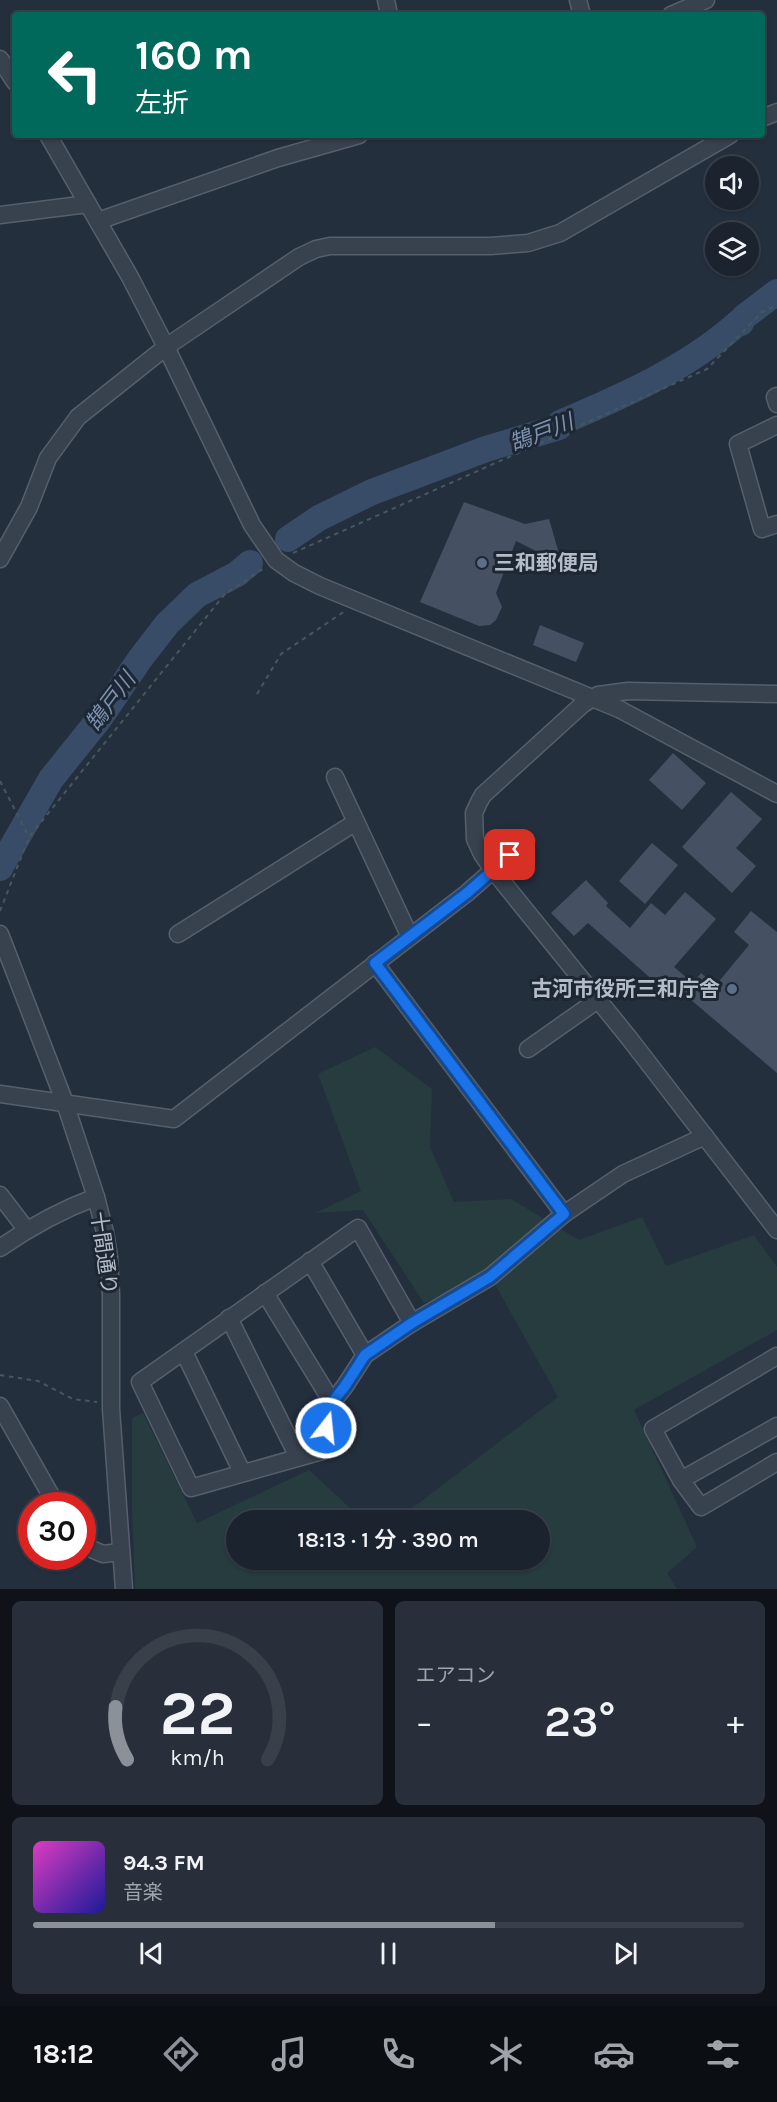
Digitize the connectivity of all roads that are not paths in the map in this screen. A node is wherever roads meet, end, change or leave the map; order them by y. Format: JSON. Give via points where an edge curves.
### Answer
{"nodes":[{"id":1,"x":706,"y":0,"type":"edge"},
{"id":2,"x":678,"y":12,"type":"edge"},
{"id":3,"x":0,"y":59,"type":"edge"},
{"id":4,"x":12,"y":77,"type":"edge"},
{"id":5,"x":50,"y":138,"type":"edge"},
{"id":6,"x":348,"y":138,"type":"edge"},
{"id":7,"x":725,"y":138,"type":"edge"},
{"id":8,"x":88,"y":204,"type":"junction"},
{"id":9,"x":0,"y":215,"type":"edge"},
{"id":10,"x":98,"y":221,"type":"junction"},
{"id":11,"x":166,"y":347,"type":"junction"},
{"id":12,"x":777,"y":396,"type":"edge"},
{"id":13,"x":777,"y":404,"type":"edge"},
{"id":14,"x":777,"y":425,"type":"edge"},
{"id":15,"x":777,"y":524,"type":"edge"},
{"id":16,"x":0,"y":558,"type":"edge"},
{"id":17,"x":777,"y":694,"type":"edge"},
{"id":18,"x":593,"y":698,"type":"junction"},
{"id":19,"x":335,"y":777,"type":"dead end"},
{"id":20,"x":777,"y":794,"type":"edge"},
{"id":21,"x":356,"y":822,"type":"junction"},
{"id":22,"x":526,"y":841,"type":"dead end"},
{"id":23,"x":493,"y":870,"type":"junction"},
{"id":24,"x":0,"y":934,"type":"edge"},
{"id":25,"x":178,"y":934,"type":"dead end"},
{"id":26,"x":410,"y":937,"type":"junction"},
{"id":27,"x":375,"y":963,"type":"junction"},
{"id":28,"x":599,"y":999,"type":"junction"},
{"id":29,"x":528,"y":1049,"type":"dead end"},
{"id":30,"x":0,"y":1094,"type":"edge"},
{"id":31,"x":65,"y":1103,"type":"junction"},
{"id":32,"x":705,"y":1136,"type":"junction"},
{"id":33,"x":0,"y":1194,"type":"edge"},
{"id":34,"x":96,"y":1197,"type":"junction"},
{"id":35,"x":564,"y":1214,"type":"junction"},
{"id":36,"x":26,"y":1229,"type":"junction"},
{"id":37,"x":777,"y":1230,"type":"edge"},
{"id":38,"x":0,"y":1248,"type":"edge"},
{"id":39,"x":310,"y":1261,"type":"junction"},
{"id":40,"x":265,"y":1293,"type":"junction"},
{"id":41,"x":229,"y":1318,"type":"junction"},
{"id":42,"x":412,"y":1323,"type":"junction"},
{"id":43,"x":184,"y":1352,"type":"junction"},
{"id":44,"x":365,"y":1355,"type":"junction"},
{"id":45,"x":777,"y":1356,"type":"edge"},
{"id":46,"x":332,"y":1402,"type":"junction"},
{"id":47,"x":0,"y":1406,"type":"edge"},
{"id":48,"x":777,"y":1426,"type":"edge"},
{"id":49,"x":298,"y":1457,"type":"junction"},
{"id":50,"x":777,"y":1462,"type":"edge"},
{"id":51,"x":242,"y":1472,"type":"junction"},
{"id":52,"x":681,"y":1480,"type":"junction"},
{"id":53,"x":49,"y":1492,"type":"edge"},
{"id":54,"x":96,"y":1551,"type":"edge"},
{"id":55,"x":120,"y":1552,"type":"junction"},
{"id":56,"x":124,"y":1589,"type":"edge"}],
"edges":[{"from":1,"to":2,"type":"street"},
{"from":3,"to":4,"type":"street"},
{"from":5,"to":8,"type":"street"},
{"from":6,"to":10,"type":"street","via":[[278,158]]},
{"from":7,"to":11,"type":"street","via":[[560,233],[528,243],[316,249]]},
{"from":8,"to":9,"type":"street"},
{"from":8,"to":10,"type":"street"},
{"from":10,"to":11,"type":"street"},
{"from":11,"to":16,"type":"street","via":[[78,417],[48,458],[29,507]]},
{"from":11,"to":18,"type":"street","via":[[252,525],[276,560],[320,586]]},
{"from":12,"to":13,"type":"street"},
{"from":14,"to":15,"type":"street","via":[[738,444],[762,529]]},
{"from":17,"to":18,"type":"street","via":[[652,690],[604,693]]},
{"from":18,"to":20,"type":"street","via":[[642,720]]},
{"from":18,"to":23,"type":"street","via":[[561,722],[483,795],[474,813],[475,839]]},
{"from":19,"to":21,"type":"street"},
{"from":21,"to":25,"type":"street"},
{"from":21,"to":26,"type":"street"},
{"from":22,"to":23,"type":"street"},
{"from":23,"to":26,"type":"street"},
{"from":23,"to":28,"type":"street"},
{"from":24,"to":31,"type":"street","name":"十間通り"},
{"from":26,"to":27,"type":"street"},
{"from":27,"to":31,"type":"street","via":[[174,1119]]},
{"from":27,"to":35,"type":"street"},
{"from":28,"to":29,"type":"street"},
{"from":28,"to":32,"type":"street"},
{"from":30,"to":31,"type":"street"},
{"from":31,"to":34,"type":"street","name":"十間通り"},
{"from":32,"to":35,"type":"street","via":[[623,1174]]},
{"from":32,"to":37,"type":"street"},
{"from":33,"to":36,"type":"street"},
{"from":34,"to":36,"type":"street"},
{"from":34,"to":55,"type":"street","name":"十間通り","via":[[109,1257],[111,1405]]},
{"from":35,"to":42,"type":"street","via":[[490,1277]]},
{"from":36,"to":38,"type":"street"},
{"from":39,"to":40,"type":"street"},
{"from":39,"to":42,"type":"street","via":[[358,1228]]},
{"from":39,"to":44,"type":"street"},
{"from":40,"to":41,"type":"street"},
{"from":40,"to":46,"type":"street"},
{"from":41,"to":43,"type":"street"},
{"from":41,"to":49,"type":"street"},
{"from":42,"to":44,"type":"street"},
{"from":43,"to":51,"type":"street"},
{"from":43,"to":51,"type":"street","via":[[140,1382],[191,1488]]},
{"from":44,"to":46,"type":"street"},
{"from":45,"to":52,"type":"street","via":[[653,1429]]},
{"from":46,"to":49,"type":"street","via":[[322,1451]]},
{"from":47,"to":53,"type":"street"},
{"from":48,"to":52,"type":"street"},
{"from":49,"to":51,"type":"street"},
{"from":50,"to":52,"type":"street","via":[[702,1507]]},
{"from":54,"to":55,"type":"street"},
{"from":55,"to":56,"type":"street","name":"十間通り"}]}
